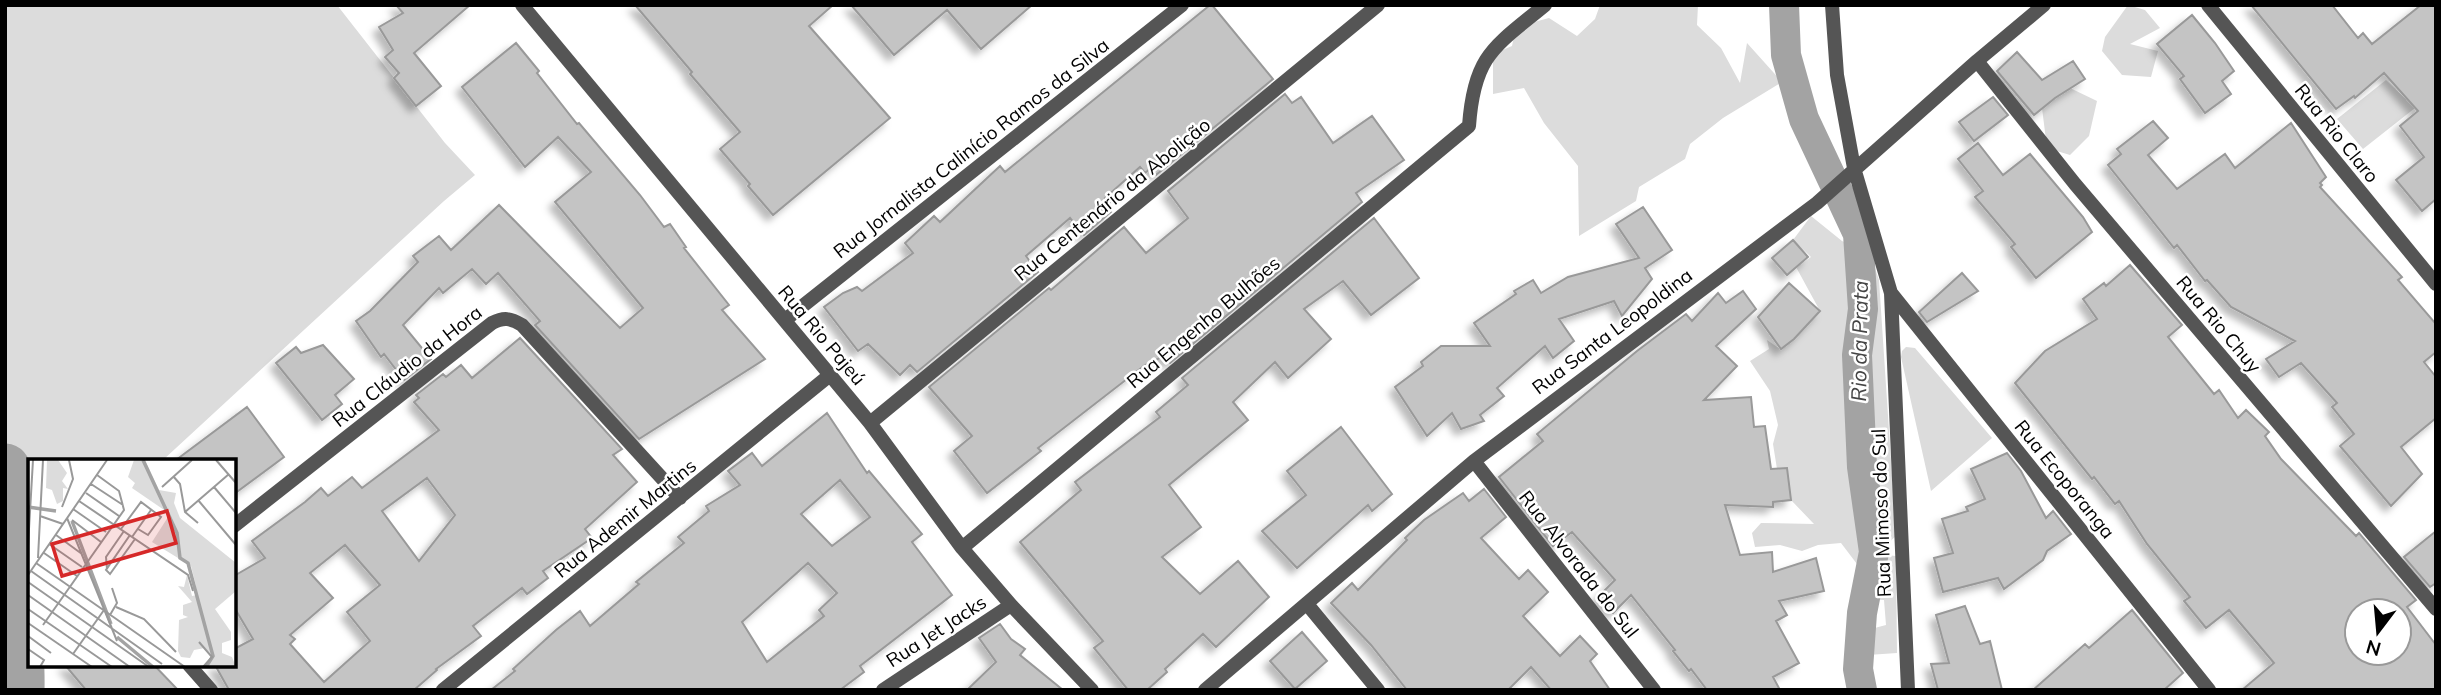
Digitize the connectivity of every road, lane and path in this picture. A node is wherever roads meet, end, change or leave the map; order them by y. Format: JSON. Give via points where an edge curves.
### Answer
{"nodes":[{"id":1,"x":523,"y":5,"type":"edge"},
{"id":2,"x":1182,"y":5,"type":"edge"},
{"id":3,"x":1378,"y":5,"type":"edge"},
{"id":4,"x":1545,"y":5,"type":"edge"},
{"id":5,"x":1832,"y":5,"type":"edge"},
{"id":6,"x":2044,"y":5,"type":"edge"},
{"id":7,"x":2208,"y":5,"type":"edge"},
{"id":8,"x":1976,"y":61,"type":"junction"},
{"id":9,"x":1850,"y":172,"type":"junction"},
{"id":10,"x":2436,"y":284,"type":"edge"},
{"id":11,"x":1891,"y":293,"type":"junction"},
{"id":12,"x":785,"y":320,"type":"junction"},
{"id":13,"x":830,"y":375,"type":"junction"},
{"id":14,"x":870,"y":423,"type":"junction"},
{"id":15,"x":1474,"y":461,"type":"junction"},
{"id":16,"x":680,"y":498,"type":"junction"},
{"id":17,"x":236,"y":524,"type":"edge"},
{"id":18,"x":962,"y":548,"type":"junction"},
{"id":19,"x":1307,"y":604,"type":"junction"},
{"id":20,"x":1011,"y":606,"type":"junction"},
{"id":21,"x":2436,"y":609,"type":"edge"},
{"id":22,"x":191,"y":667,"type":"edge"},
{"id":23,"x":211,"y":690,"type":"edge"},
{"id":24,"x":443,"y":690,"type":"edge"},
{"id":25,"x":883,"y":690,"type":"edge"},
{"id":26,"x":1092,"y":690,"type":"edge"},
{"id":27,"x":1205,"y":690,"type":"edge"},
{"id":28,"x":1378,"y":690,"type":"edge"},
{"id":29,"x":1654,"y":690,"type":"edge"},
{"id":30,"x":1908,"y":690,"type":"edge"},
{"id":31,"x":2209,"y":690,"type":"edge"}],
"edges":[{"from":1,"to":12,"type":"street","name":"Rua Rio Pajeú"},
{"from":2,"to":12,"type":"street","name":"Rua Jornalista Calinício Ramos da Silva"},
{"from":3,"to":14,"type":"street","name":"Rua Centenário da Abolição"},
{"from":4,"to":18,"type":"street","name":"Rua Engenho Bulhões","via":[[1498,42],[1480,67],[1469,126]]},
{"from":5,"to":9,"type":"street"},
{"from":6,"to":8,"type":"street","name":"Rua Santa Leopoldina"},
{"from":7,"to":10,"type":"street","name":"Rua Rio Claro"},
{"from":8,"to":9,"type":"street","name":"Rua Santa Leopoldina"},
{"from":8,"to":21,"type":"street","name":"Rua Rio Chuy"},
{"from":9,"to":11,"type":"street"},
{"from":9,"to":15,"type":"street","name":"Rua Santa Leopoldina","via":[[1820,200]]},
{"from":11,"to":30,"type":"street","name":"Rua Mimoso do Sul"},
{"from":11,"to":31,"type":"street","name":"Rua Ecoporanga"},
{"from":12,"to":13,"type":"street","name":"Rua Rio Pajeú"},
{"from":13,"to":14,"type":"street","name":"Rua Rio Pajeú"},
{"from":13,"to":16,"type":"street","name":"Rua Ademir Martins"},
{"from":14,"to":18,"type":"street","name":"Rua Rio Pajeú"},
{"from":15,"to":19,"type":"street","name":"Rua Santa Leopoldina"},
{"from":15,"to":29,"type":"street","name":"Rua Alvorada do Sul"},
{"from":16,"to":17,"type":"street","name":"Rua Cláudio da Hora","via":[[522,325],[502,318]]},
{"from":16,"to":24,"type":"street","name":"Rua Ademir Martins"},
{"from":18,"to":20,"type":"street","name":"Rua Rio Pajeú"},
{"from":19,"to":27,"type":"street","name":"Rua Santa Leopoldina"},
{"from":19,"to":28,"type":"street"},
{"from":20,"to":25,"type":"street","name":"Rua Jet Jacks"},
{"from":20,"to":26,"type":"street","name":"Rua Rio Pajeú"},
{"from":22,"to":23,"type":"street"}]}
